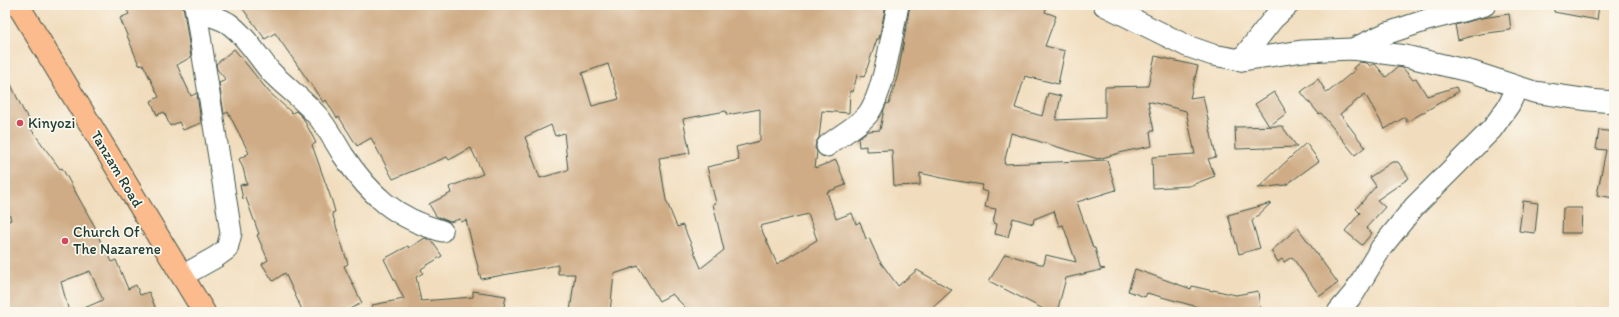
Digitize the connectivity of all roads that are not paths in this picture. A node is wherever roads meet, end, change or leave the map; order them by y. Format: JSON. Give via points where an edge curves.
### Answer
{"nodes":[{"id":1,"x":18,"y":5,"type":"edge"},
{"id":2,"x":898,"y":5,"type":"edge"},
{"id":3,"x":1104,"y":5,"type":"edge"},
{"id":4,"x":1288,"y":5,"type":"edge"},
{"id":5,"x":1486,"y":5,"type":"edge"},
{"id":6,"x":196,"y":8,"type":"edge"},
{"id":7,"x":1353,"y":49,"type":"junction"},
{"id":8,"x":1241,"y":60,"type":"junction"},
{"id":9,"x":1517,"y":88,"type":"junction"},
{"id":10,"x":1614,"y":102,"type":"edge"},
{"id":11,"x":827,"y":146,"type":"dead end"},
{"id":12,"x":442,"y":231,"type":"dead end"},
{"id":13,"x":182,"y":276,"type":"junction"},
{"id":14,"x":200,"y":311,"type":"edge"},
{"id":15,"x":1338,"y":312,"type":"edge"}],
"edges":[{"from":1,"to":13,"type":"highway","name":"Tanzam Road"},
{"from":2,"to":11,"type":"street","via":[[887,60],[868,114]]},
{"from":3,"to":8,"type":"street","via":[[1186,46],[1213,55]]},
{"from":4,"to":8,"type":"street","via":[[1273,19]]},
{"from":5,"to":7,"type":"street","via":[[1385,34]]},
{"from":6,"to":12,"type":"street","via":[[218,18],[240,34],[273,74],[320,118],[364,184],[381,201],[407,218]]},
{"from":6,"to":13,"type":"street","via":[[231,232],[227,249]]},
{"from":7,"to":8,"type":"street","via":[[1303,51]]},
{"from":7,"to":9,"type":"street","via":[[1404,56],[1473,72]]},
{"from":9,"to":10,"type":"street"},
{"from":9,"to":15,"type":"street","via":[[1510,105],[1492,129],[1414,207],[1381,248],[1354,293]]},
{"from":13,"to":14,"type":"highway","name":"Tanzam Road"}]}
